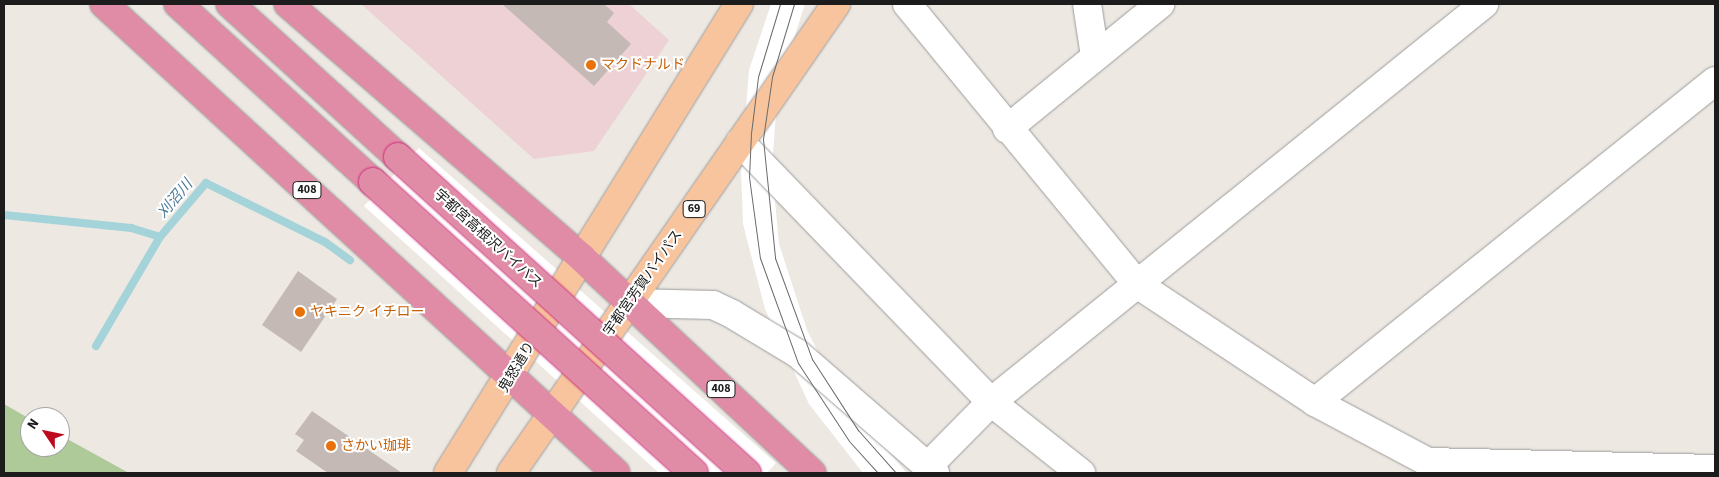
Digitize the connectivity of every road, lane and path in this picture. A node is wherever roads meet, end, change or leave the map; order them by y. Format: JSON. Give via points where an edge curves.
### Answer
{"nodes":[{"id":1,"x":104,"y":4,"type":"edge"},
{"id":2,"x":178,"y":4,"type":"edge"},
{"id":3,"x":230,"y":4,"type":"edge"},
{"id":4,"x":288,"y":4,"type":"edge"},
{"id":5,"x":739,"y":4,"type":"edge"},
{"id":6,"x":836,"y":4,"type":"edge"},
{"id":7,"x":907,"y":4,"type":"edge"},
{"id":8,"x":1087,"y":4,"type":"edge"},
{"id":9,"x":1160,"y":4,"type":"edge"},
{"id":10,"x":1484,"y":4,"type":"edge"},
{"id":11,"x":1095,"y":56,"type":"junction"},
{"id":12,"x":1715,"y":80,"type":"edge"},
{"id":13,"x":1007,"y":128,"type":"junction"},
{"id":14,"x":740,"y":142,"type":"junction"},
{"id":15,"x":582,"y":258,"type":"junction"},
{"id":16,"x":1137,"y":284,"type":"junction"},
{"id":17,"x":631,"y":302,"type":"junction"},
{"id":18,"x":511,"y":377,"type":"junction"},
{"id":19,"x":991,"y":402,"type":"junction"},
{"id":20,"x":1315,"y":402,"type":"junction"},
{"id":21,"x":552,"y":414,"type":"junction"},
{"id":22,"x":1715,"y":469,"type":"edge"},
{"id":23,"x":931,"y":470,"type":"edge"},
{"id":24,"x":448,"y":473,"type":"edge"},
{"id":25,"x":510,"y":473,"type":"edge"},
{"id":26,"x":616,"y":473,"type":"edge"},
{"id":27,"x":694,"y":473,"type":"edge"},
{"id":28,"x":747,"y":473,"type":"edge"},
{"id":29,"x":812,"y":473,"type":"edge"},
{"id":30,"x":1081,"y":473,"type":"edge"}],
"edges":[{"from":1,"to":18,"type":"highway","number":"408"},
{"from":2,"to":27,"type":"highway","bridge":true},
{"from":3,"to":28,"type":"highway","name":"宇都宮高根沢バイパス","bridge":true},
{"from":4,"to":15,"type":"highway","number":"408"},
{"from":5,"to":15,"type":"main road"},
{"from":6,"to":14,"type":"main road","name":"宇都宮芳賀バイパス","number":"69"},
{"from":7,"to":13,"type":"street"},
{"from":8,"to":11,"type":"street"},
{"from":9,"to":11,"type":"street"},
{"from":10,"to":16,"type":"street"},
{"from":11,"to":13,"type":"street"},
{"from":12,"to":20,"type":"street"},
{"from":13,"to":16,"type":"street"},
{"from":14,"to":17,"type":"main road","name":"宇都宮芳賀バイパス","number":"69"},
{"from":14,"to":19,"type":"street"},
{"from":15,"to":17,"type":"highway","number":"408"},
{"from":15,"to":18,"type":"main road","name":"鬼怒通り"},
{"from":16,"to":19,"type":"street"},
{"from":16,"to":20,"type":"street"},
{"from":17,"to":21,"type":"main road","name":"宇都宮芳賀バイパス","number":"69"},
{"from":17,"to":23,"type":"street","via":[[713,305],[732,314],[797,353]]},
{"from":17,"to":29,"type":"highway","number":"408"},
{"from":18,"to":21,"type":"highway","number":"408"},
{"from":18,"to":24,"type":"main road","name":"鬼怒通り"},
{"from":19,"to":23,"type":"street"},
{"from":19,"to":30,"type":"street"},
{"from":20,"to":22,"type":"street","via":[[1428,462]]},
{"from":21,"to":25,"type":"main road","number":"69"},
{"from":21,"to":26,"type":"highway","number":"408"}]}
